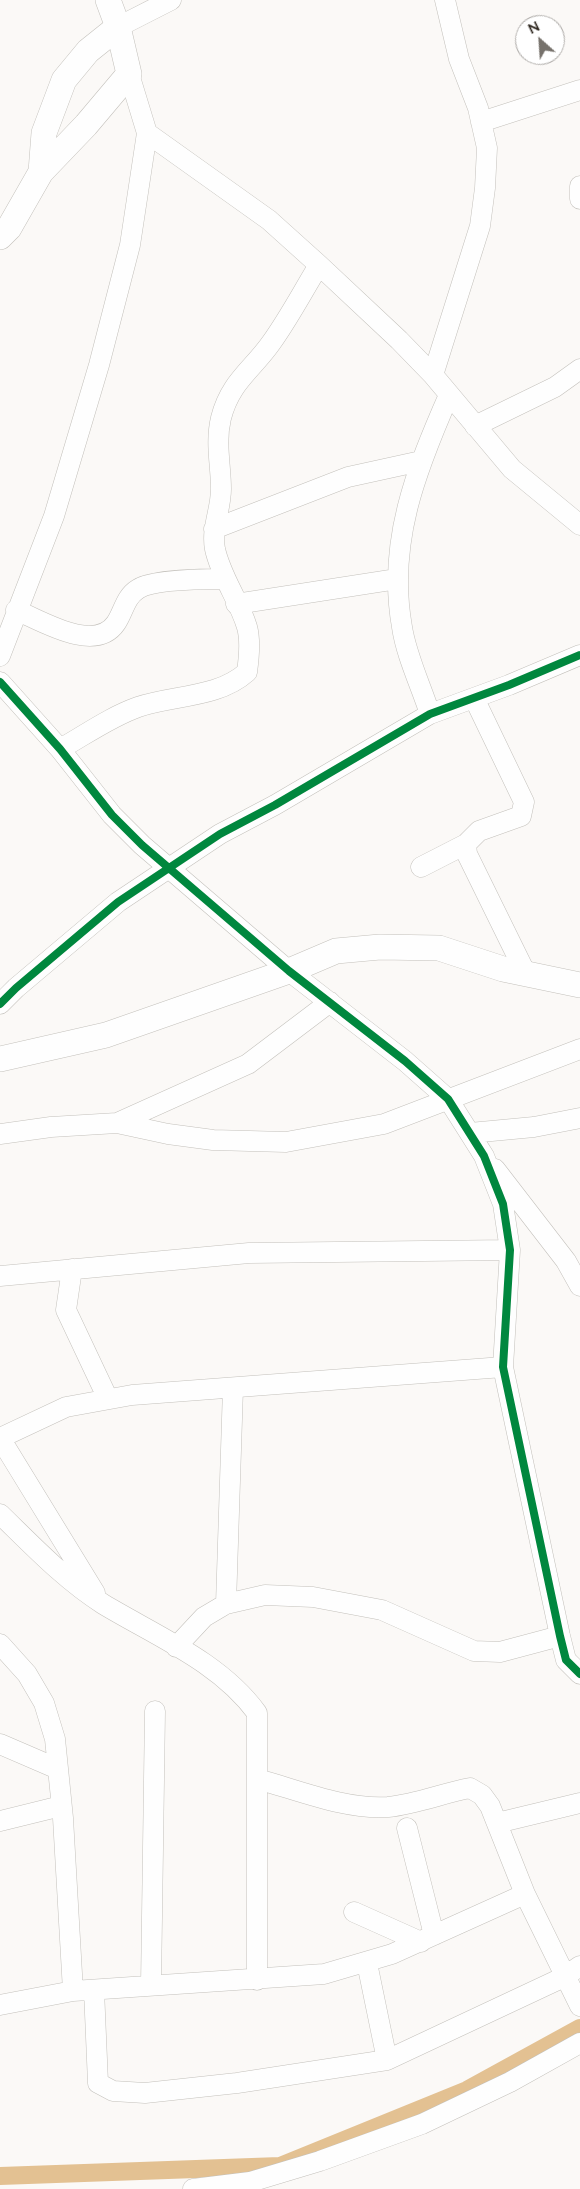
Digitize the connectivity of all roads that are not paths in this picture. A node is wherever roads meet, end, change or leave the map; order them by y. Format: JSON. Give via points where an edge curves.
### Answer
{"nodes":[{"id":1,"x":108,"y":0,"type":"edge"},
{"id":2,"x":171,"y":0,"type":"edge"},
{"id":3,"x":446,"y":0,"type":"edge"},
{"id":4,"x":118,"y":27,"type":"junction"},
{"id":5,"x":129,"y":74,"type":"junction"},
{"id":6,"x":580,"y":90,"type":"edge"},
{"id":7,"x":481,"y":122,"type":"junction"},
{"id":8,"x":147,"y":133,"type":"junction"},
{"id":9,"x":41,"y":172,"type":"junction"},
{"id":10,"x":580,"y":186,"type":"edge"},
{"id":11,"x":580,"y":199,"type":"edge"},
{"id":12,"x":0,"y":237,"type":"edge"},
{"id":13,"x":319,"y":265,"type":"junction"},
{"id":14,"x":580,"y":369,"type":"edge"},
{"id":15,"x":433,"y":376,"type":"junction"},
{"id":16,"x":449,"y":394,"type":"junction"},
{"id":17,"x":475,"y":426,"type":"junction"},
{"id":18,"x":421,"y":461,"type":"junction"},
{"id":19,"x":580,"y":525,"type":"edge"},
{"id":20,"x":214,"y":529,"type":"junction"},
{"id":21,"x":225,"y":579,"type":"junction"},
{"id":22,"x":397,"y":579,"type":"junction"},
{"id":23,"x":236,"y":604,"type":"junction"},
{"id":24,"x":16,"y":610,"type":"junction"},
{"id":25,"x":580,"y":655,"type":"edge"},
{"id":26,"x":0,"y":656,"type":"edge"},
{"id":27,"x":0,"y":682,"type":"edge"},
{"id":28,"x":474,"y":698,"type":"junction"},
{"id":29,"x":430,"y":714,"type":"junction"},
{"id":30,"x":60,"y":749,"type":"junction"},
{"id":31,"x":466,"y":844,"type":"junction"},
{"id":32,"x":421,"y":867,"type":"dead end"},
{"id":33,"x":169,"y":868,"type":"junction"},
{"id":34,"x":289,"y":970,"type":"junction"},
{"id":35,"x":526,"y":974,"type":"junction"},
{"id":36,"x":580,"y":985,"type":"edge"},
{"id":37,"x":330,"y":1002,"type":"junction"},
{"id":38,"x":0,"y":1004,"type":"edge"},
{"id":39,"x":580,"y":1049,"type":"edge"},
{"id":40,"x":0,"y":1059,"type":"edge"},
{"id":41,"x":448,"y":1099,"type":"junction"},
{"id":42,"x":580,"y":1118,"type":"edge"},
{"id":43,"x":117,"y":1124,"type":"junction"},
{"id":44,"x":470,"y":1133,"type":"junction"},
{"id":45,"x":0,"y":1134,"type":"edge"},
{"id":46,"x":484,"y":1156,"type":"junction"},
{"id":47,"x":510,"y":1250,"type":"junction"},
{"id":48,"x":72,"y":1269,"type":"junction"},
{"id":49,"x":0,"y":1276,"type":"edge"},
{"id":50,"x":580,"y":1286,"type":"edge"},
{"id":51,"x":504,"y":1367,"type":"junction"},
{"id":52,"x":233,"y":1388,"type":"junction"},
{"id":53,"x":108,"y":1400,"type":"junction"},
{"id":54,"x":0,"y":1438,"type":"edge"},
{"id":55,"x":0,"y":1514,"type":"edge"},
{"id":56,"x":102,"y":1603,"type":"junction"},
{"id":57,"x":226,"y":1604,"type":"junction"},
{"id":58,"x":560,"y":1636,"type":"junction"},
{"id":59,"x":0,"y":1644,"type":"edge"},
{"id":60,"x":176,"y":1647,"type":"junction"},
{"id":61,"x":580,"y":1674,"type":"edge"},
{"id":62,"x":155,"y":1711,"type":"dead end"},
{"id":63,"x":0,"y":1744,"type":"edge"},
{"id":64,"x":58,"y":1769,"type":"junction"},
{"id":65,"x":257,"y":1779,"type":"junction"},
{"id":66,"x":580,"y":1802,"type":"edge"},
{"id":67,"x":61,"y":1806,"type":"junction"},
{"id":68,"x":0,"y":1821,"type":"edge"},
{"id":69,"x":497,"y":1823,"type":"junction"},
{"id":70,"x":407,"y":1828,"type":"dead end"},
{"id":71,"x":525,"y":1894,"type":"junction"},
{"id":72,"x":354,"y":1912,"type":"dead end"},
{"id":73,"x":428,"y":1939,"type":"junction"},
{"id":74,"x":368,"y":1963,"type":"junction"},
{"id":75,"x":572,"y":1971,"type":"edge"},
{"id":76,"x":256,"y":1980,"type":"junction"},
{"id":77,"x":151,"y":1985,"type":"junction"},
{"id":78,"x":94,"y":1990,"type":"junction"},
{"id":79,"x":73,"y":1991,"type":"junction"},
{"id":80,"x":0,"y":2005,"type":"edge"},
{"id":81,"x":580,"y":2006,"type":"edge"},
{"id":82,"x":580,"y":2043,"type":"edge"},
{"id":83,"x":387,"y":2060,"type":"junction"},
{"id":84,"x":193,"y":2189,"type":"edge"}],
"edges":[{"from":1,"to":4,"type":"street"},
{"from":2,"to":4,"type":"street"},
{"from":3,"to":7,"type":"street","via":[[459,59]]},
{"from":4,"to":5,"type":"street"},
{"from":4,"to":9,"type":"street","via":[[88,51],[64,80],[44,133]]},
{"from":5,"to":8,"type":"street"},
{"from":5,"to":9,"type":"street"},
{"from":6,"to":7,"type":"street"},
{"from":7,"to":15,"type":"street","via":[[487,148],[480,226]]},
{"from":8,"to":13,"type":"street","via":[[269,220]]},
{"from":8,"to":24,"type":"street","via":[[130,245],[99,365],[54,516]]},
{"from":9,"to":12,"type":"street","via":[[9,228]]},
{"from":10,"to":11,"type":"street"},
{"from":13,"to":15,"type":"street"},
{"from":13,"to":20,"type":"street","via":[[270,344],[232,388],[221,417],[216,447],[221,489]]},
{"from":14,"to":17,"type":"street","via":[[555,387]]},
{"from":15,"to":16,"type":"street"},
{"from":16,"to":17,"type":"street"},
{"from":16,"to":18,"type":"street"},
{"from":17,"to":19,"type":"street","via":[[512,469]]},
{"from":18,"to":20,"type":"street","via":[[348,477]]},
{"from":18,"to":22,"type":"street","via":[[402,522]]},
{"from":20,"to":21,"type":"street","via":[[216,550]]},
{"from":21,"to":23,"type":"street"},
{"from":21,"to":24,"type":"street","via":[[179,580],[139,588],[124,603],[110,631],[101,636],[87,637],[57,628]]},
{"from":22,"to":23,"type":"street"},
{"from":22,"to":29,"type":"street","via":[[402,628]]},
{"from":23,"to":30,"type":"street","via":[[247,627],[250,650],[247,672],[235,683],[212,691],[166,698],[137,708]]},
{"from":24,"to":26,"type":"street"},
{"from":25,"to":28,"type":"street"},
{"from":27,"to":30,"type":"street"},
{"from":28,"to":29,"type":"street"},
{"from":28,"to":31,"type":"street","via":[[524,802],[521,816],[479,831]]},
{"from":29,"to":33,"type":"street","via":[[220,834]]},
{"from":30,"to":33,"type":"street","via":[[112,816]]},
{"from":31,"to":32,"type":"street"},
{"from":31,"to":35,"type":"street","via":[[467,854]]},
{"from":33,"to":34,"type":"street"},
{"from":33,"to":38,"type":"street","via":[[118,902]]},
{"from":34,"to":35,"type":"street","via":[[336,951],[380,947],[439,948]]},
{"from":34,"to":37,"type":"street"},
{"from":34,"to":40,"type":"street","via":[[106,1035]]},
{"from":35,"to":36,"type":"street"},
{"from":37,"to":41,"type":"street"},
{"from":37,"to":43,"type":"street","via":[[248,1064]]},
{"from":39,"to":41,"type":"street"},
{"from":41,"to":43,"type":"street","via":[[384,1124],[286,1142],[213,1140]]},
{"from":41,"to":44,"type":"street"},
{"from":42,"to":44,"type":"street","via":[[534,1127]]},
{"from":43,"to":45,"type":"street","via":[[51,1127]]},
{"from":44,"to":46,"type":"street"},
{"from":46,"to":47,"type":"street","via":[[503,1204]]},
{"from":46,"to":50,"type":"street","via":[[566,1261]]},
{"from":47,"to":48,"type":"street","via":[[249,1253]]},
{"from":47,"to":51,"type":"street"},
{"from":48,"to":49,"type":"street"},
{"from":48,"to":53,"type":"street","via":[[66,1310]]},
{"from":51,"to":52,"type":"street"},
{"from":51,"to":58,"type":"street"},
{"from":52,"to":53,"type":"street","via":[[132,1395]]},
{"from":52,"to":57,"type":"street"},
{"from":53,"to":54,"type":"street","via":[[66,1407]]},
{"from":54,"to":56,"type":"street"},
{"from":55,"to":56,"type":"street","via":[[52,1564]]},
{"from":56,"to":60,"type":"street"},
{"from":57,"to":58,"type":"street","via":[[265,1595],[313,1598],[382,1610],[474,1650],[500,1652]]},
{"from":57,"to":60,"type":"street","via":[[204,1617]]},
{"from":58,"to":61,"type":"street","via":[[566,1660]]},
{"from":59,"to":64,"type":"street","via":[[27,1674],[44,1703],[55,1739]]},
{"from":60,"to":65,"type":"street","via":[[212,1669],[242,1693],[257,1713]]},
{"from":62,"to":77,"type":"street"},
{"from":63,"to":64,"type":"street"},
{"from":64,"to":67,"type":"street"},
{"from":65,"to":69,"type":"street","via":[[348,1804],[386,1807],[413,1804],[470,1788],[482,1795]]},
{"from":65,"to":76,"type":"street"},
{"from":66,"to":69,"type":"street"},
{"from":67,"to":68,"type":"street"},
{"from":67,"to":79,"type":"street"},
{"from":69,"to":71,"type":"street"},
{"from":70,"to":73,"type":"street"},
{"from":71,"to":73,"type":"street"},
{"from":71,"to":75,"type":"street"},
{"from":72,"to":73,"type":"street"},
{"from":73,"to":74,"type":"street"},
{"from":74,"to":76,"type":"street","via":[[324,1974]]},
{"from":74,"to":83,"type":"street"},
{"from":75,"to":81,"type":"street"},
{"from":75,"to":83,"type":"street"},
{"from":76,"to":77,"type":"street"},
{"from":77,"to":78,"type":"street"},
{"from":78,"to":79,"type":"street"},
{"from":78,"to":83,"type":"street","via":[[98,2083],[113,2092],[145,2093],[237,2083]]},
{"from":79,"to":80,"type":"street"},
{"from":82,"to":84,"type":"street","via":[[510,2082],[422,2124],[250,2182]]}]}
